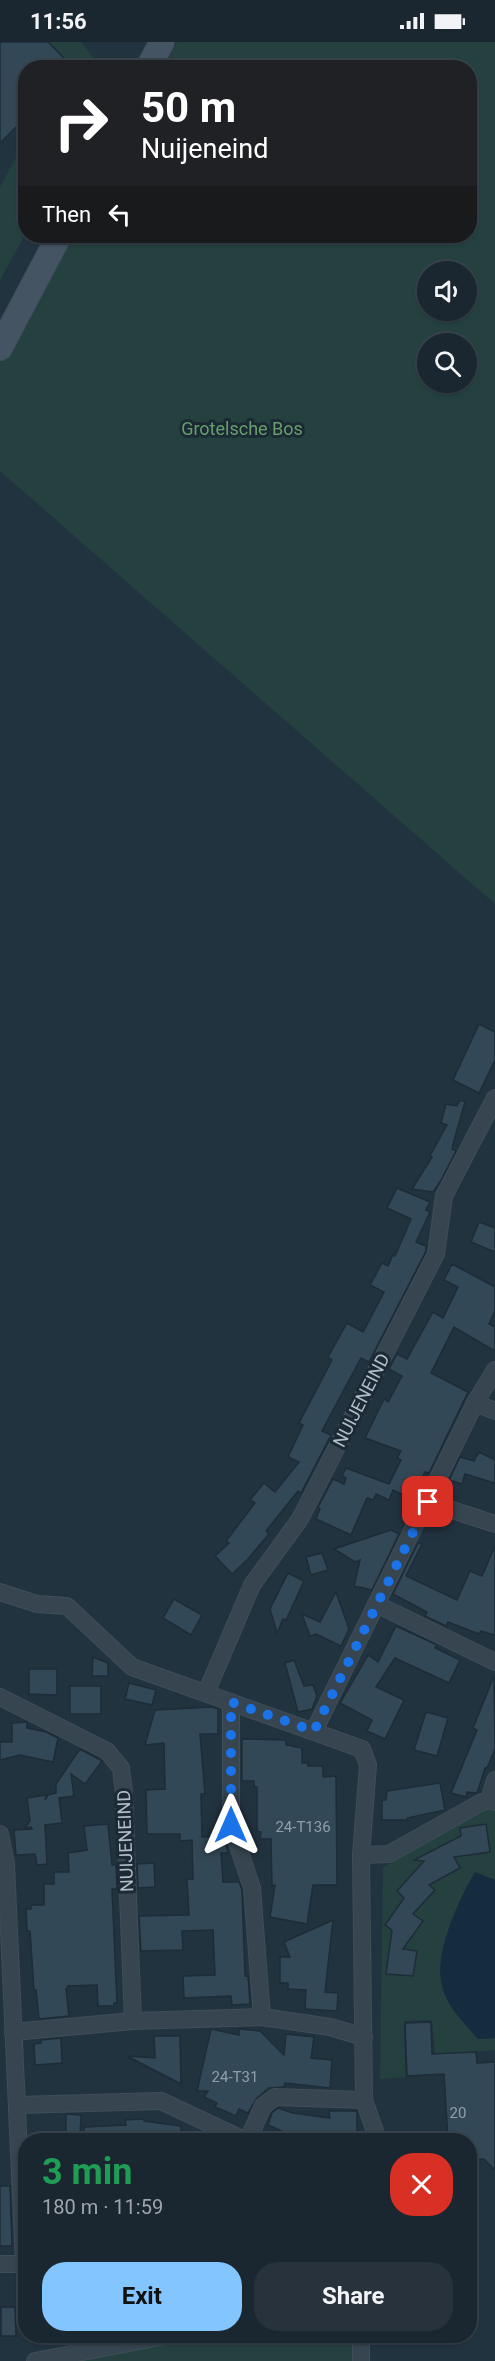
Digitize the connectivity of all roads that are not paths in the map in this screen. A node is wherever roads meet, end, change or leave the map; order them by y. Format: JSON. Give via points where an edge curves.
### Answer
{"nodes":[{"id":1,"x":162,"y":42,"type":"edge"},
{"id":2,"x":152,"y":60,"type":"edge"},
{"id":3,"x":56,"y":243,"type":"edge"},
{"id":4,"x":0,"y":348,"type":"edge"},
{"id":5,"x":495,"y":1098,"type":"edge"},
{"id":6,"x":495,"y":1370,"type":"edge"},
{"id":7,"x":475,"y":1403,"type":"junction"},
{"id":8,"x":495,"y":1411,"type":"edge"},
{"id":9,"x":428,"y":1502,"type":"junction"},
{"id":10,"x":495,"y":1524,"type":"edge"},
{"id":11,"x":0,"y":1592,"type":"edge"},
{"id":12,"x":376,"y":1604,"type":"junction"},
{"id":13,"x":495,"y":1662,"type":"edge"},
{"id":14,"x":206,"y":1693,"type":"junction"},
{"id":15,"x":0,"y":1697,"type":"edge"},
{"id":16,"x":231,"y":1702,"type":"junction"},
{"id":17,"x":314,"y":1731,"type":"junction"},
{"id":18,"x":495,"y":1780,"type":"edge"},
{"id":19,"x":492,"y":1801,"type":"edge"},
{"id":20,"x":0,"y":1834,"type":"edge"},
{"id":21,"x":361,"y":1855,"type":"junction"},
{"id":22,"x":262,"y":2017,"type":"junction"},
{"id":23,"x":133,"y":2021,"type":"junction"},
{"id":24,"x":14,"y":2032,"type":"junction"},
{"id":25,"x":364,"y":2037,"type":"junction"},
{"id":26,"x":364,"y":2100,"type":"junction"},
{"id":27,"x":18,"y":2105,"type":"junction"},
{"id":28,"x":19,"y":2133,"type":"edge"},
{"id":29,"x":231,"y":2133,"type":"edge"},
{"id":30,"x":250,"y":2133,"type":"edge"},
{"id":31,"x":376,"y":2133,"type":"edge"},
{"id":32,"x":0,"y":2264,"type":"edge"},
{"id":33,"x":18,"y":2264,"type":"edge"},
{"id":34,"x":129,"y":2343,"type":"edge"},
{"id":35,"x":361,"y":2343,"type":"edge"},
{"id":36,"x":35,"y":2361,"type":"edge"},
{"id":37,"x":361,"y":2361,"type":"edge"}],
"edges":[{"from":1,"to":2,"type":"street"},
{"from":3,"to":4,"type":"street"},
{"from":5,"to":14,"type":"street","name":"NUIJENEIND","via":[[444,1196],[436,1254],[300,1519],[252,1585]]},
{"from":6,"to":7,"type":"street"},
{"from":7,"to":8,"type":"street"},
{"from":7,"to":9,"type":"street"},
{"from":9,"to":10,"type":"street"},
{"from":9,"to":12,"type":"street"},
{"from":11,"to":14,"type":"street","via":[[37,1604],[67,1606],[132,1667]]},
{"from":12,"to":13,"type":"street"},
{"from":12,"to":17,"type":"street"},
{"from":14,"to":16,"type":"street"},
{"from":15,"to":23,"type":"street","name":"NUIJENEIND","via":[[108,1751],[122,1768]]},
{"from":16,"to":17,"type":"street"},
{"from":16,"to":22,"type":"street","via":[[231,1825],[252,1888]]},
{"from":17,"to":21,"type":"street","via":[[362,1749],[368,1765]]},
{"from":18,"to":19,"type":"street"},
{"from":19,"to":21,"type":"street","via":[[480,1803],[389,1854]]},
{"from":20,"to":24,"type":"street","via":[[6,1864]]},
{"from":21,"to":25,"type":"street"},
{"from":22,"to":23,"type":"street"},
{"from":22,"to":25,"type":"street","via":[[330,2027]]},
{"from":23,"to":24,"type":"street"},
{"from":24,"to":27,"type":"street"},
{"from":25,"to":26,"type":"street"},
{"from":26,"to":30,"type":"street","via":[[275,2097],[263,2106]]},
{"from":26,"to":31,"type":"street"},
{"from":27,"to":28,"type":"street"},
{"from":27,"to":29,"type":"street","via":[[160,2101]]},
{"from":32,"to":33,"type":"street"},
{"from":34,"to":36,"type":"street"},
{"from":35,"to":37,"type":"street"}]}
